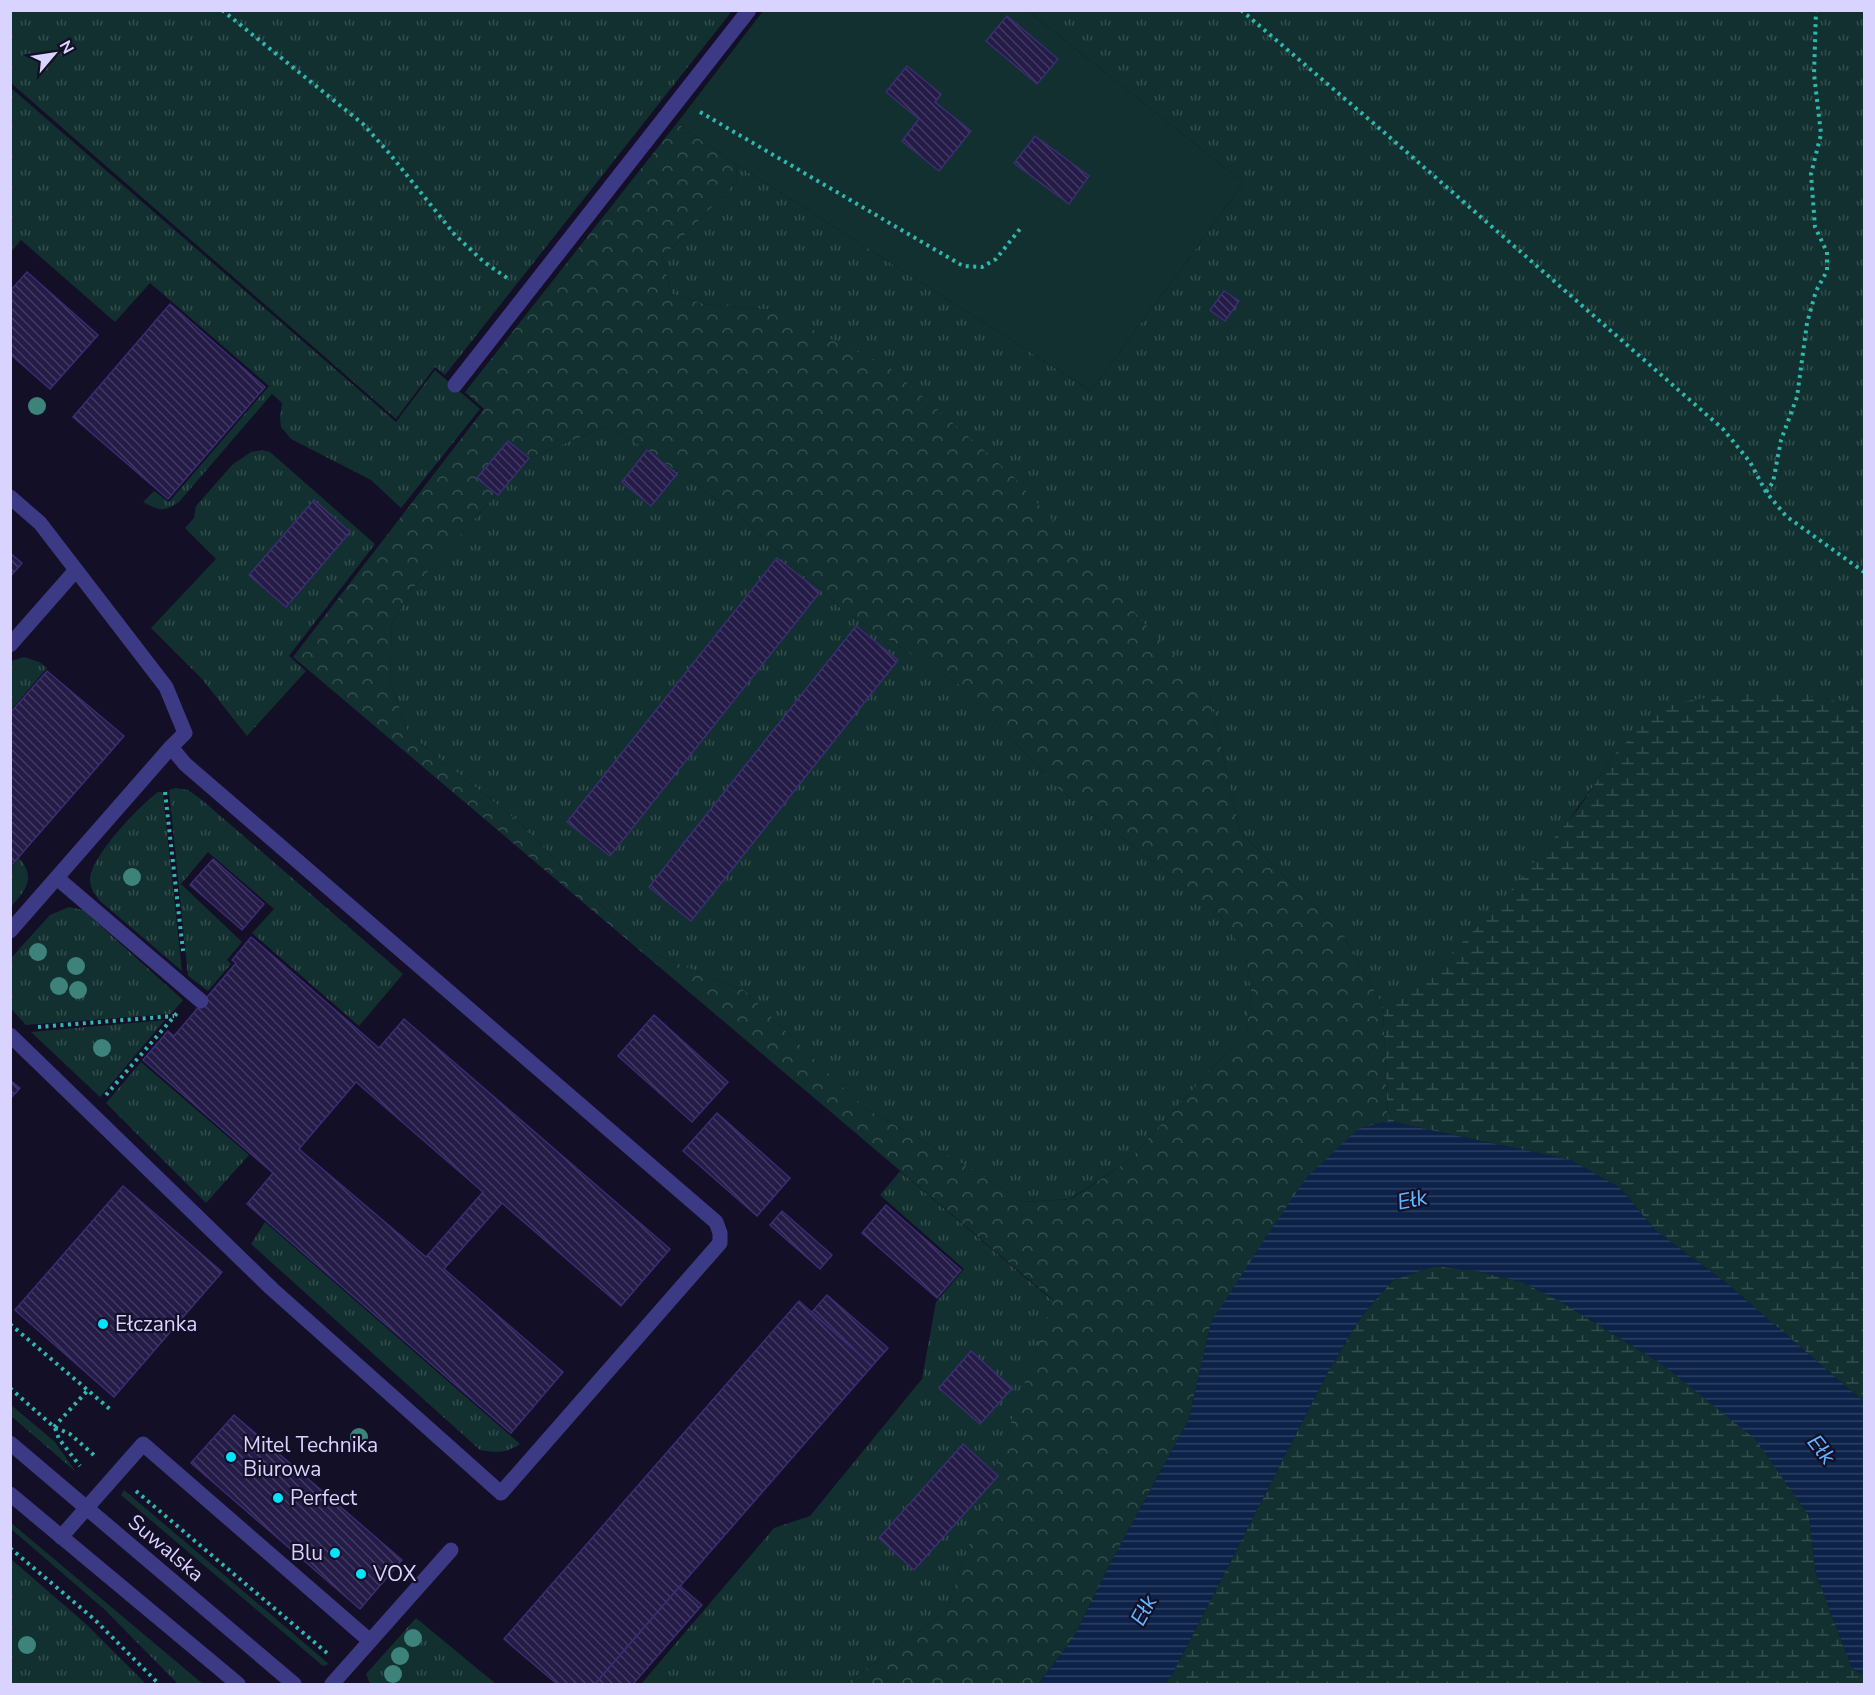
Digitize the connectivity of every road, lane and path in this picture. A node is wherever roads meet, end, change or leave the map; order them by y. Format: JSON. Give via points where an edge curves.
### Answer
{"nodes":[{"id":1,"x":222,"y":10,"type":"edge"},
{"id":2,"x":749,"y":10,"type":"edge"},
{"id":3,"x":1241,"y":10,"type":"edge"},
{"id":4,"x":1816,"y":10,"type":"edge"},
{"id":5,"x":679,"y":100,"type":"junction"},
{"id":6,"x":1020,"y":229,"type":"dead end"},
{"id":7,"x":528,"y":292,"type":"junction"},
{"id":8,"x":455,"y":385,"type":"dead end"},
{"id":9,"x":1766,"y":492,"type":"junction"},
{"id":10,"x":10,"y":497,"type":"edge"},
{"id":11,"x":76,"y":570,"type":"junction"},
{"id":12,"x":1864,"y":572,"type":"edge"},
{"id":13,"x":10,"y":645,"type":"edge"},
{"id":14,"x":171,"y":747,"type":"junction"},
{"id":15,"x":57,"y":878,"type":"junction"},
{"id":16,"x":10,"y":931,"type":"edge"},
{"id":17,"x":201,"y":1001,"type":"dead end"},
{"id":18,"x":174,"y":1016,"type":"dead end"},
{"id":19,"x":28,"y":1028,"type":"dead end"},
{"id":20,"x":10,"y":1035,"type":"edge"},
{"id":21,"x":10,"y":1324,"type":"edge"},
{"id":22,"x":10,"y":1389,"type":"edge"},
{"id":23,"x":87,"y":1390,"type":"junction"},
{"id":24,"x":111,"y":1410,"type":"dead end"},
{"id":25,"x":54,"y":1427,"type":"junction"},
{"id":26,"x":10,"y":1443,"type":"edge"},
{"id":27,"x":116,"y":1474,"type":"junction"},
{"id":28,"x":10,"y":1494,"type":"edge"},
{"id":29,"x":87,"y":1508,"type":"junction"},
{"id":30,"x":62,"y":1536,"type":"junction"},
{"id":31,"x":10,"y":1548,"type":"edge"},
{"id":32,"x":451,"y":1550,"type":"dead end"},
{"id":33,"x":370,"y":1641,"type":"junction"},
{"id":34,"x":346,"y":1669,"type":"junction"},
{"id":35,"x":159,"y":1684,"type":"edge"},
{"id":36,"x":238,"y":1684,"type":"edge"},
{"id":37,"x":294,"y":1684,"type":"edge"},
{"id":38,"x":332,"y":1684,"type":"edge"}],
"edges":[{"from":1,"to":7,"type":"path","via":[[363,124],[455,235],[484,262]]},
{"from":2,"to":5,"type":"street"},
{"from":3,"to":9,"type":"path","via":[[1724,429],[1750,462]]},
{"from":4,"to":9,"type":"path","via":[[1814,74],[1821,134],[1811,174],[1815,227],[1827,252],[1827,271],[1816,291],[1807,323],[1797,397],[1781,440],[1773,482]]},
{"from":5,"to":6,"type":"path","via":[[963,266],[982,267],[996,259]]},
{"from":5,"to":7,"type":"street"},
{"from":7,"to":8,"type":"street"},
{"from":9,"to":12,"type":"path","via":[[1785,516]]},
{"from":10,"to":11,"type":"street","via":[[40,523]]},
{"from":11,"to":13,"type":"street"},
{"from":11,"to":14,"type":"street","via":[[166,687],[185,733]]},
{"from":14,"to":15,"type":"street"},
{"from":14,"to":20,"type":"street","via":[[185,764],[716,1222],[720,1243],[501,1492],[272,1290]]},
{"from":15,"to":16,"type":"street"},
{"from":15,"to":17,"type":"street"},
{"from":18,"to":19,"type":"path"},
{"from":21,"to":23,"type":"path"},
{"from":22,"to":25,"type":"path"},
{"from":23,"to":24,"type":"path"},
{"from":23,"to":25,"type":"path"},
{"from":25,"to":27,"type":"path","via":[[70,1434]]},
{"from":26,"to":29,"type":"street","name":"Suwalska"},
{"from":27,"to":29,"type":"street"},
{"from":27,"to":33,"type":"street","via":[[143,1444]]},
{"from":27,"to":34,"type":"path"},
{"from":28,"to":30,"type":"street"},
{"from":29,"to":30,"type":"street"},
{"from":29,"to":37,"type":"street","name":"Suwalska"},
{"from":30,"to":36,"type":"street"},
{"from":31,"to":35,"type":"path","via":[[94,1619]]},
{"from":32,"to":33,"type":"street"},
{"from":33,"to":34,"type":"street"},
{"from":34,"to":38,"type":"street"}]}
